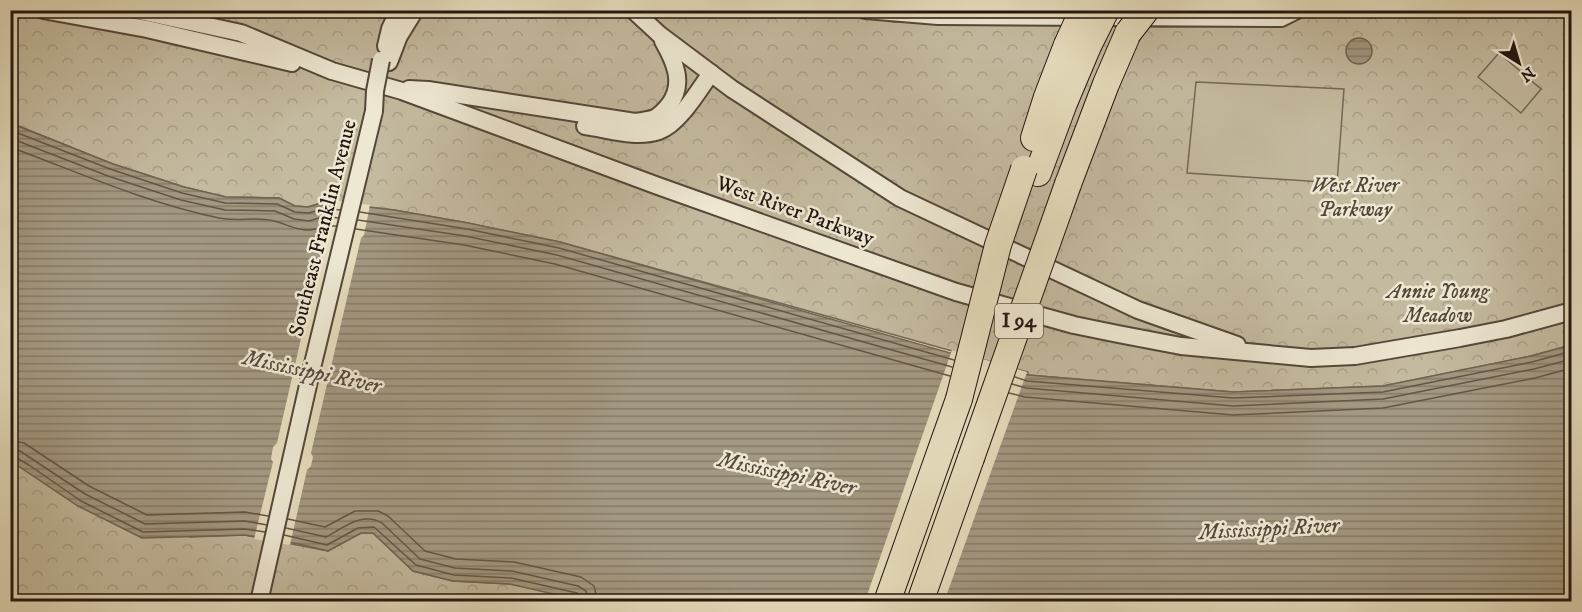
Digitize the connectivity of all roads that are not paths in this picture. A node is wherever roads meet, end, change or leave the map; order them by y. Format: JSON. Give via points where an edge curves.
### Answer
{"nodes":[{"id":1,"x":43,"y":10,"type":"edge"},
{"id":2,"x":168,"y":10,"type":"edge"},
{"id":3,"x":415,"y":10,"type":"edge"},
{"id":4,"x":623,"y":10,"type":"edge"},
{"id":5,"x":865,"y":10,"type":"edge"},
{"id":6,"x":1083,"y":10,"type":"edge"},
{"id":7,"x":1106,"y":10,"type":"edge"},
{"id":8,"x":1146,"y":10,"type":"edge"},
{"id":9,"x":1297,"y":10,"type":"edge"},
{"id":10,"x":938,"y":13,"type":"edge"},
{"id":11,"x":637,"y":14,"type":"edge"},
{"id":12,"x":1278,"y":14,"type":"edge"},
{"id":13,"x":135,"y":15,"type":"edge"},
{"id":14,"x":393,"y":15,"type":"edge"},
{"id":15,"x":114,"y":16,"type":"edge"},
{"id":16,"x":186,"y":21,"type":"junction"},
{"id":17,"x":1130,"y":30,"type":"edge"},
{"id":18,"x":660,"y":35,"type":"junction"},
{"id":19,"x":1078,"y":46,"type":"junction"},
{"id":20,"x":385,"y":61,"type":"junction"},
{"id":21,"x":332,"y":71,"type":"junction"},
{"id":22,"x":711,"y":73,"type":"junction"},
{"id":23,"x":402,"y":91,"type":"junction"},
{"id":24,"x":464,"y":116,"type":"junction"},
{"id":25,"x":1138,"y":310,"type":"junction"},
{"id":26,"x":1572,"y":311,"type":"edge"},
{"id":27,"x":1133,"y":337,"type":"junction"},
{"id":28,"x":1255,"y":352,"type":"junction"},
{"id":29,"x":971,"y":458,"type":"junction"},
{"id":30,"x":932,"y":475,"type":"junction"},
{"id":31,"x":259,"y":602,"type":"edge"},
{"id":32,"x":868,"y":602,"type":"edge"},
{"id":33,"x":887,"y":602,"type":"edge"},
{"id":34,"x":920,"y":602,"type":"edge"},
{"id":35,"x":931,"y":602,"type":"edge"}],
"edges":[{"from":1,"to":15,"type":"street","name":"West River Parkway"},
{"from":2,"to":16,"type":"street"},
{"from":3,"to":20,"type":"street"},
{"from":4,"to":11,"type":"street","name":"West River Parkway"},
{"from":5,"to":10,"type":"street"},
{"from":6,"to":19,"type":"highway","bridge":true},
{"from":7,"to":19,"type":"highway","number":"I 94","bridge":true},
{"from":8,"to":17,"type":"highway","bridge":true},
{"from":9,"to":12,"type":"street"},
{"from":10,"to":12,"type":"street"},
{"from":11,"to":18,"type":"street","name":"West River Parkway"},
{"from":13,"to":15,"type":"street","name":"West River Parkway"},
{"from":13,"to":16,"type":"street","name":"West River Parkway"},
{"from":13,"to":21,"type":"street","name":"West River Parkway","via":[[256,53]]},
{"from":14,"to":20,"type":"street"},
{"from":16,"to":21,"type":"street","name":"West River Parkway","via":[[241,33]]},
{"from":17,"to":29,"type":"highway","number":"I 94","bridge":true,"via":[[1068,184]]},
{"from":18,"to":22,"type":"street","name":"West River Parkway"},
{"from":18,"to":23,"type":"street","via":[[676,65],[676,92],[656,117],[635,122],[428,90]]},
{"from":19,"to":30,"type":"highway","number":"I 94","bridge":true,"via":[[1064,103],[1031,171]]},
{"from":20,"to":31,"type":"street","name":"Southeast Franklin Avenue","bridge":true},
{"from":21,"to":23,"type":"street","name":"West River Parkway"},
{"from":22,"to":24,"type":"street","via":[[673,122],[660,131],[629,133],[489,110]]},
{"from":22,"to":25,"type":"street","name":"West River Parkway","via":[[900,198]]},
{"from":23,"to":24,"type":"street","name":"West River Parkway"},
{"from":24,"to":27,"type":"street","name":"West River Parkway","via":[[956,292]]},
{"from":25,"to":27,"type":"street"},
{"from":25,"to":28,"type":"street","name":"West River Parkway"},
{"from":26,"to":28,"type":"street","name":"West River Parkway","via":[[1495,332],[1355,356],[1311,358]]},
{"from":27,"to":28,"type":"street","name":"West River Parkway","via":[[1181,346]]},
{"from":29,"to":34,"type":"highway","number":"I 94"},
{"from":29,"to":35,"type":"highway"},
{"from":30,"to":32,"type":"highway"},
{"from":30,"to":33,"type":"highway","number":"I 94"}]}
